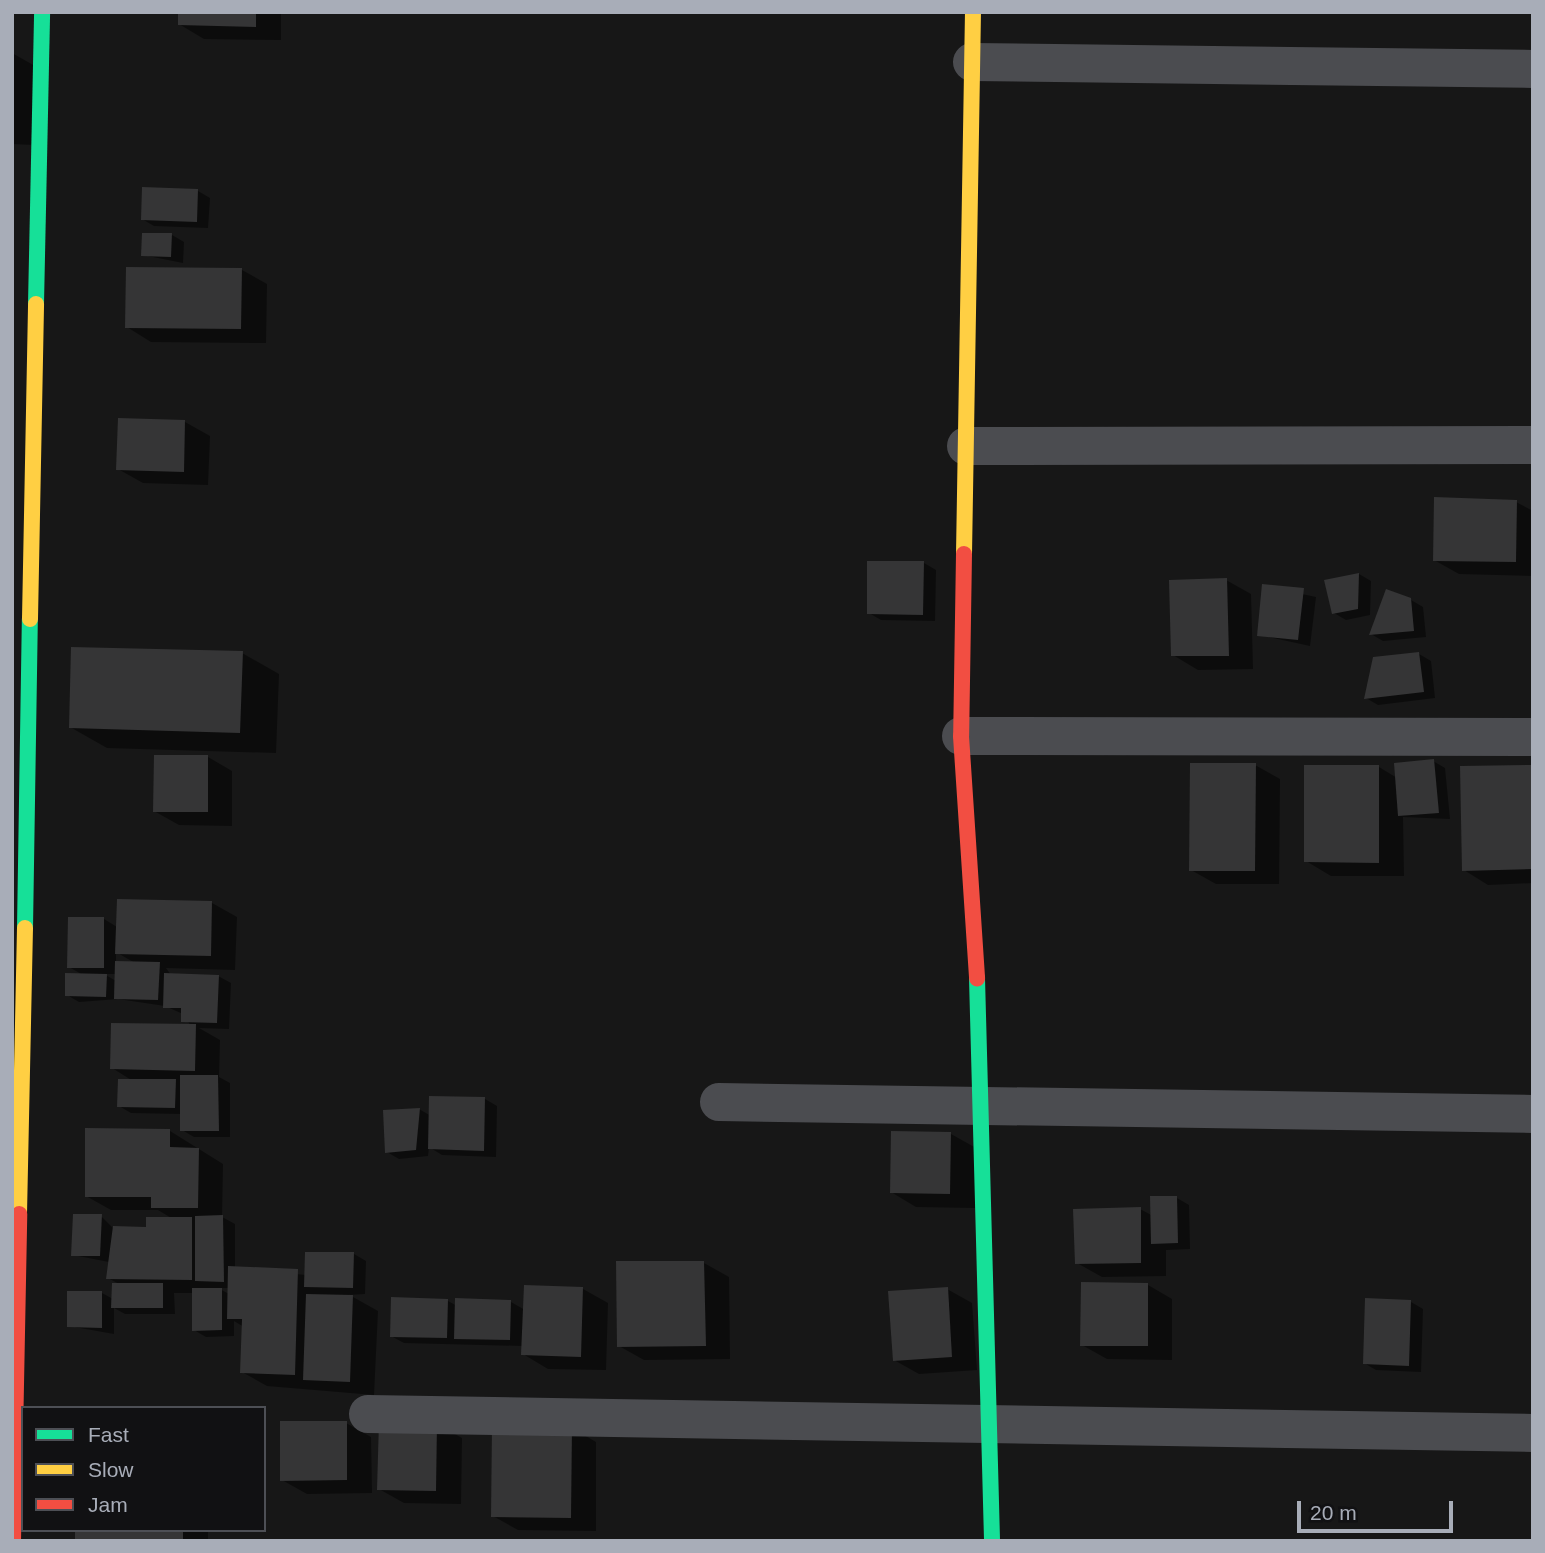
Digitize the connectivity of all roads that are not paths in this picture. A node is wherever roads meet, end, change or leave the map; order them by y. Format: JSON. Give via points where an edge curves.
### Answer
{"nodes":[{"id":1,"x":42,"y":12,"type":"edge"},
{"id":2,"x":973,"y":12,"type":"edge"},
{"id":3,"x":972,"y":62,"type":"junction"},
{"id":4,"x":1533,"y":69,"type":"edge"},
{"id":5,"x":1533,"y":445,"type":"edge"},
{"id":6,"x":966,"y":446,"type":"junction"},
{"id":7,"x":961,"y":736,"type":"junction"},
{"id":8,"x":1533,"y":737,"type":"edge"},
{"id":9,"x":719,"y":1102,"type":"dead end"},
{"id":10,"x":985,"y":1106,"type":"junction"},
{"id":11,"x":1533,"y":1114,"type":"edge"},
{"id":12,"x":368,"y":1414,"type":"dead end"},
{"id":13,"x":990,"y":1420,"type":"junction"},
{"id":14,"x":1533,"y":1433,"type":"edge"},
{"id":15,"x":13,"y":1541,"type":"edge"},
{"id":16,"x":992,"y":1541,"type":"edge"}],
"edges":[{"from":1,"to":15,"type":"street"},
{"from":2,"to":3,"type":"street"},
{"from":3,"to":4,"type":"street"},
{"from":3,"to":6,"type":"street"},
{"from":5,"to":6,"type":"street"},
{"from":6,"to":7,"type":"street"},
{"from":7,"to":8,"type":"street"},
{"from":7,"to":10,"type":"street"},
{"from":9,"to":10,"type":"street"},
{"from":10,"to":11,"type":"street"},
{"from":10,"to":13,"type":"street"},
{"from":12,"to":13,"type":"street"},
{"from":13,"to":14,"type":"street"},
{"from":13,"to":16,"type":"street"}]}
